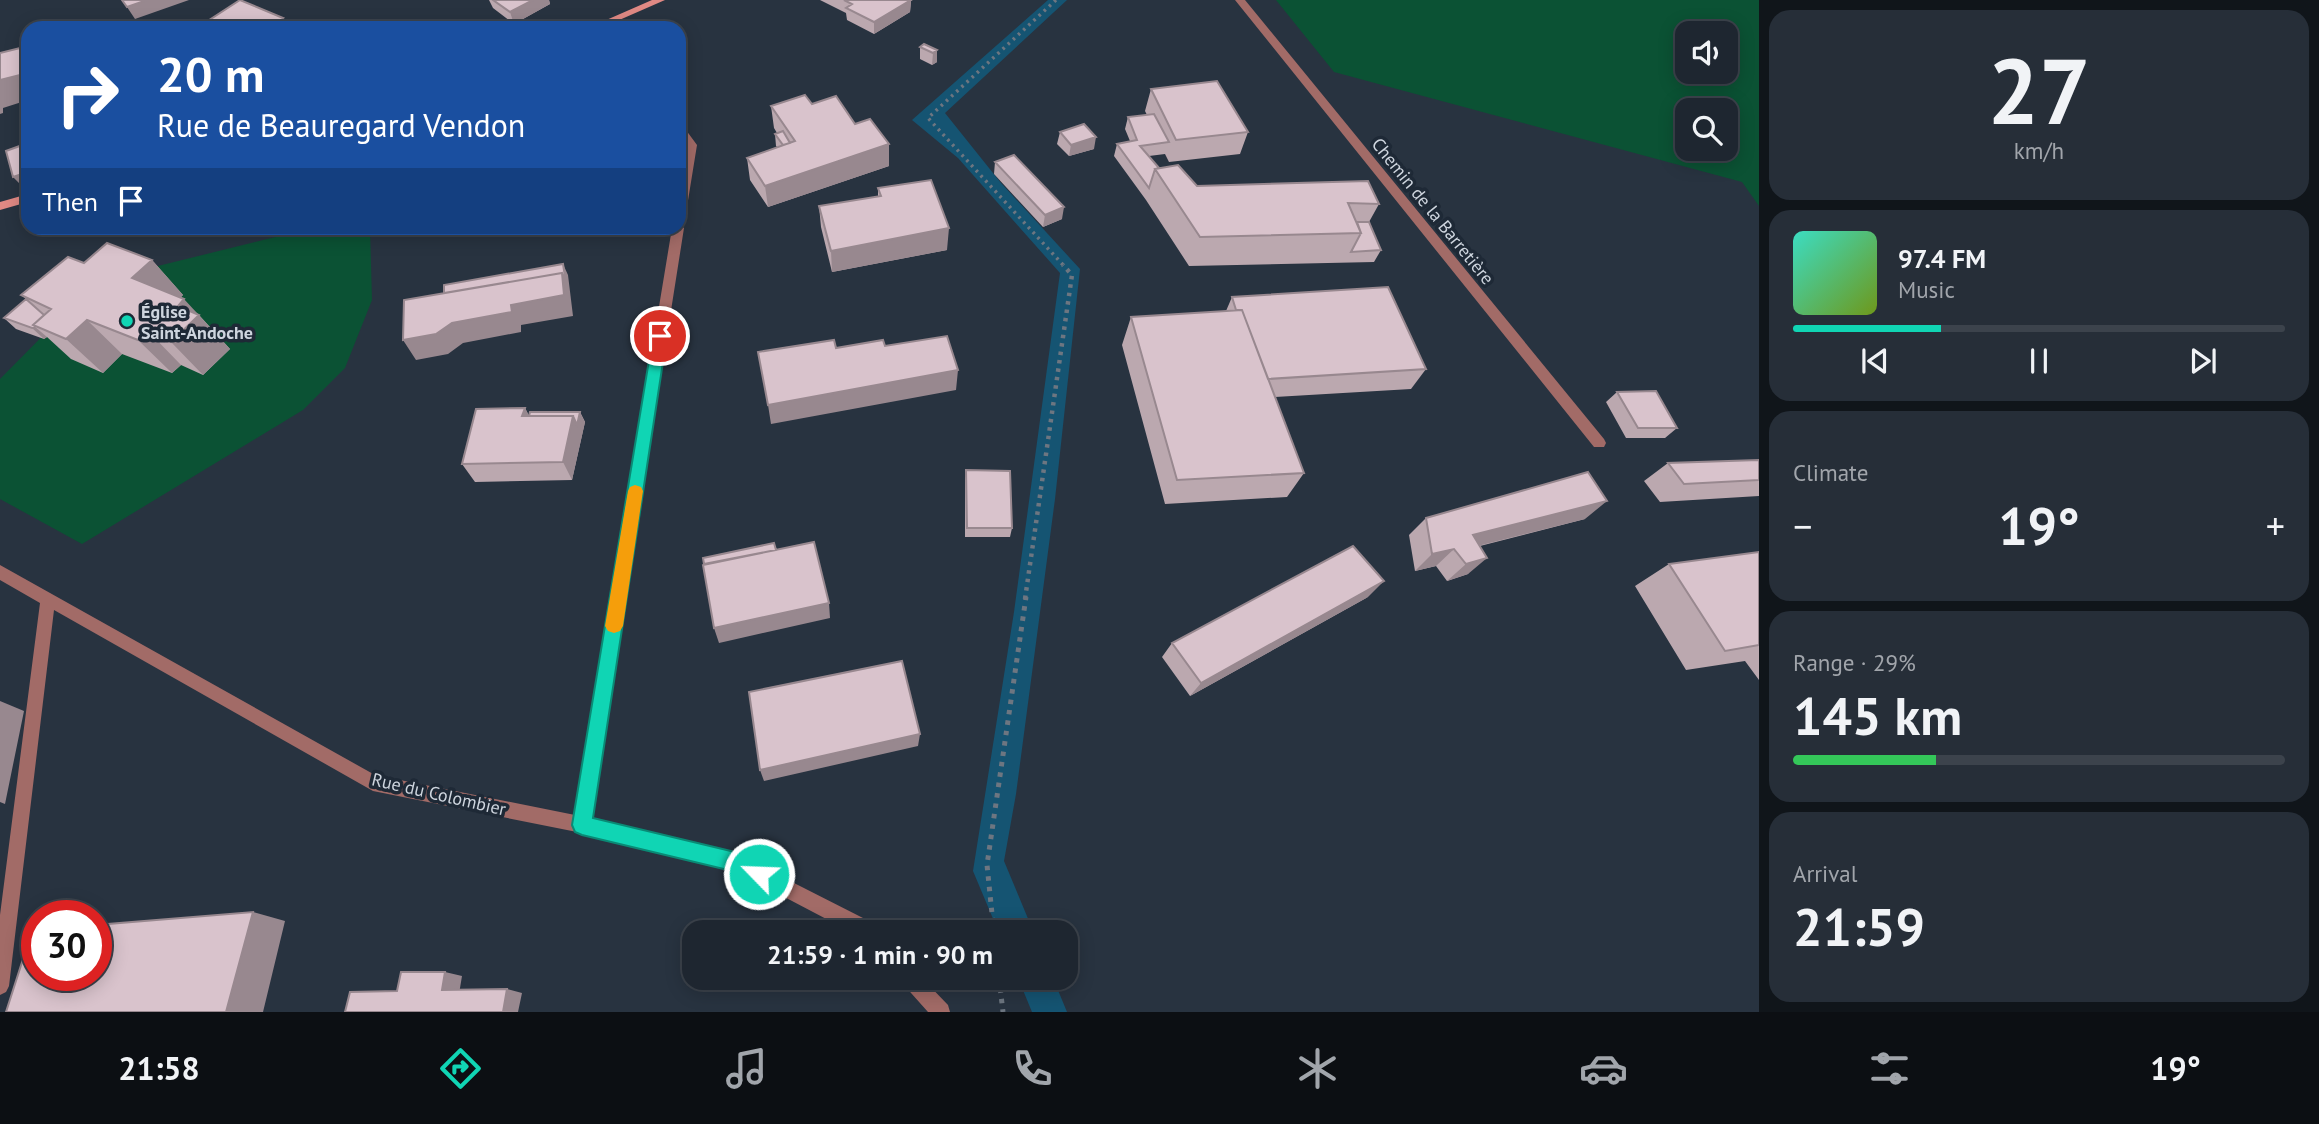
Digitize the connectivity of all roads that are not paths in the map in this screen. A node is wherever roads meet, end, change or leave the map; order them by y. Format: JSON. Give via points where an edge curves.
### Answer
{"nodes":[{"id":1,"x":660,"y":0,"type":"edge"},
{"id":2,"x":1240,"y":0,"type":"edge"},
{"id":3,"x":612,"y":21,"type":"edge"},
{"id":4,"x":686,"y":137,"type":"edge"},
{"id":5,"x":686,"y":179,"type":"edge"},
{"id":6,"x":21,"y":200,"type":"edge"},
{"id":7,"x":0,"y":206,"type":"edge"},
{"id":8,"x":677,"y":235,"type":"edge"},
{"id":9,"x":1599,"y":443,"type":"dead end"},
{"id":10,"x":0,"y":572,"type":"edge"},
{"id":11,"x":48,"y":601,"type":"junction"},
{"id":12,"x":582,"y":825,"type":"junction"},
{"id":13,"x":849,"y":920,"type":"edge"},
{"id":14,"x":0,"y":986,"type":"edge"},
{"id":15,"x":920,"y":990,"type":"edge"},
{"id":16,"x":941,"y":1012,"type":"edge"}],
"edges":[{"from":1,"to":3,"type":"street"},
{"from":2,"to":9,"type":"street","name":"Chemin de la Barretière"},
{"from":4,"to":5,"type":"street","via":[[692,145]]},
{"from":6,"to":7,"type":"street"},
{"from":8,"to":12,"type":"street"},
{"from":10,"to":11,"type":"street","name":"Rue du Colombier"},
{"from":11,"to":12,"type":"street","name":"Rue du Colombier","via":[[373,783]]},
{"from":11,"to":14,"type":"street"},
{"from":12,"to":13,"type":"street","name":"Rue du Colombier","via":[[735,862]]},
{"from":15,"to":16,"type":"street"}]}
